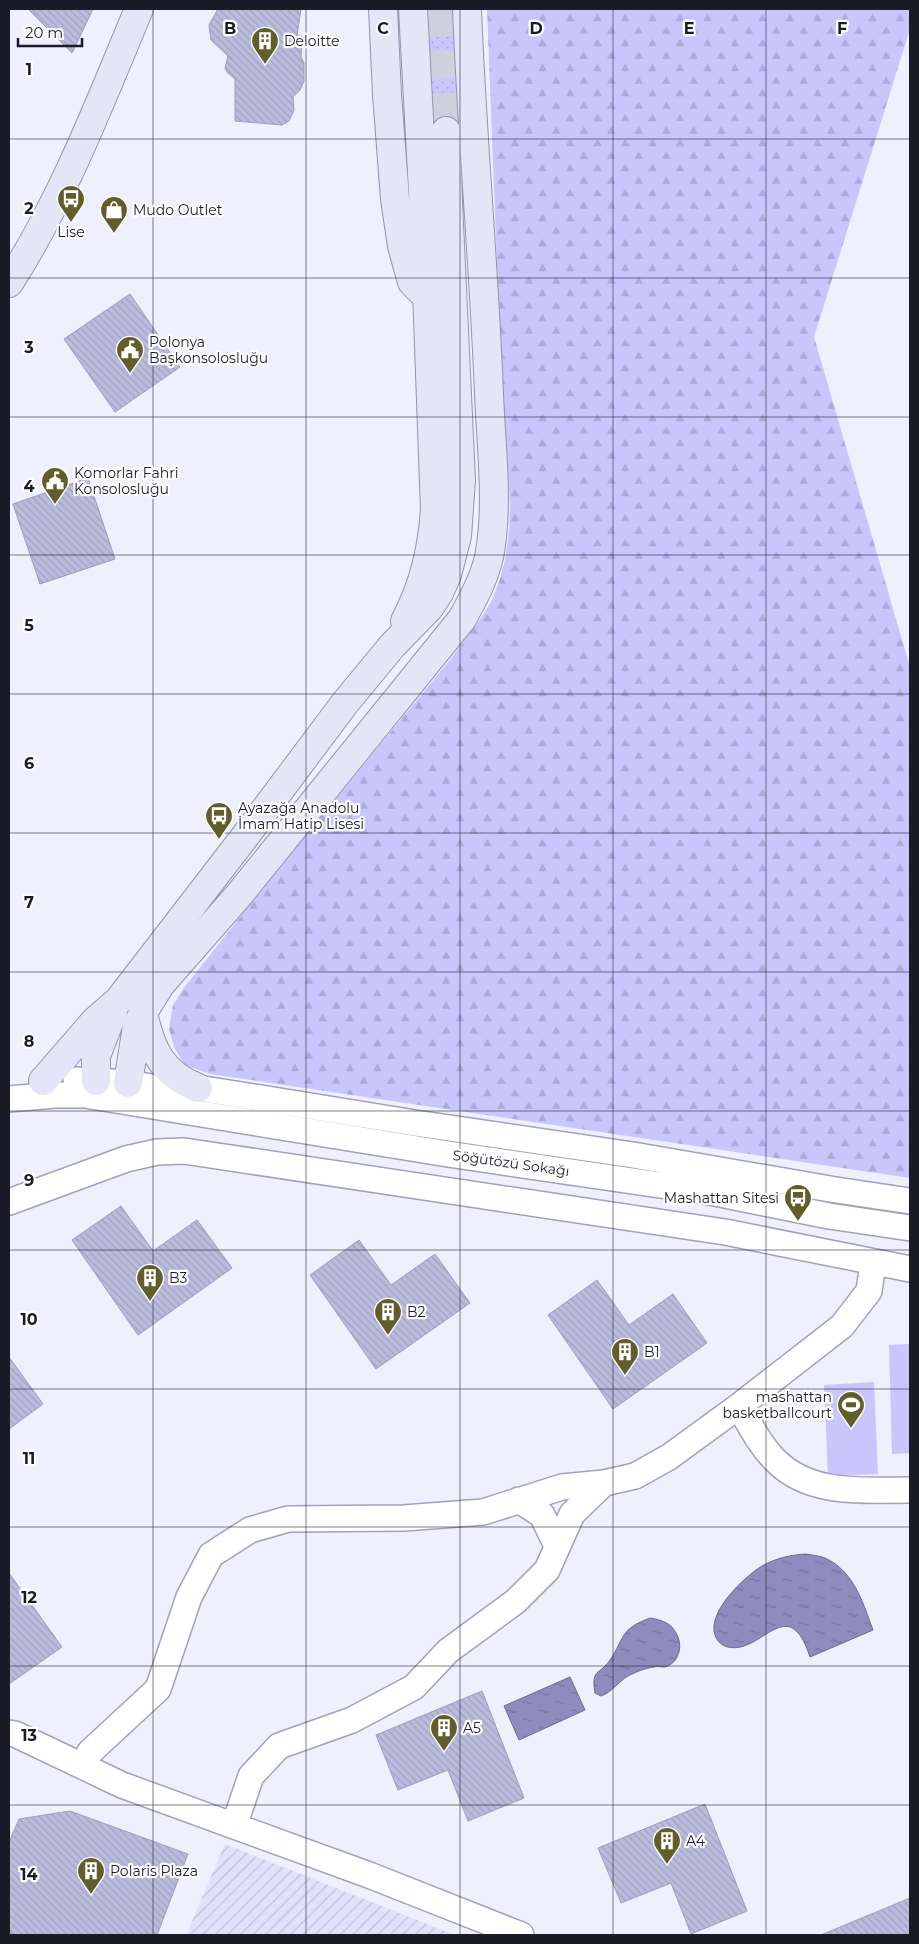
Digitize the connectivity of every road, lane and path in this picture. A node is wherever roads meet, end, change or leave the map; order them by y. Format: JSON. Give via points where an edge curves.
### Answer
{"nodes":[{"id":1,"x":139,"y":9,"type":"edge"},
{"id":2,"x":383,"y":9,"type":"edge"},
{"id":3,"x":413,"y":9,"type":"edge"},
{"id":4,"x":467,"y":9,"type":"edge"},
{"id":5,"x":446,"y":131,"type":"tunnel mouth"},
{"id":6,"x":9,"y":283,"type":"edge"},
{"id":7,"x":427,"y":297,"type":"junction"},
{"id":8,"x":392,"y":646,"type":"junction"},
{"id":9,"x":119,"y":1000,"type":"junction"},
{"id":10,"x":143,"y":1013,"type":"junction"},
{"id":11,"x":44,"y":1080,"type":"junction"},
{"id":12,"x":9,"y":1082,"type":"edge"},
{"id":13,"x":111,"y":1088,"type":"junction"},
{"id":14,"x":198,"y":1088,"type":"junction"},
{"id":15,"x":9,"y":1099,"type":"edge"},
{"id":16,"x":910,"y":1201,"type":"edge"},
{"id":17,"x":9,"y":1202,"type":"edge"},
{"id":18,"x":910,"y":1228,"type":"edge"},
{"id":19,"x":873,"y":1263,"type":"junction"},
{"id":20,"x":910,"y":1269,"type":"edge"},
{"id":21,"x":739,"y":1406,"type":"junction"},
{"id":22,"x":604,"y":1483,"type":"junction"},
{"id":23,"x":910,"y":1490,"type":"edge"},
{"id":24,"x":519,"y":1500,"type":"junction"},
{"id":25,"x":558,"y":1546,"type":"junction"},
{"id":26,"x":9,"y":1733,"type":"edge"},
{"id":27,"x":82,"y":1766,"type":"junction"},
{"id":28,"x":234,"y":1826,"type":"junction"},
{"id":29,"x":521,"y":1935,"type":"edge"}],
"edges":[{"from":1,"to":6,"type":"main road","via":[[93,121],[54,203]]},
{"from":2,"to":7,"type":"main road","via":[[394,190],[402,246],[412,282]]},
{"from":3,"to":7,"type":"main road"},
{"from":4,"to":10,"type":"main road","via":[[487,340],[493,506],[492,538],[479,588],[462,619],[238,896],[160,985]]},
{"from":5,"to":8,"type":"main road","via":[[461,455],[460,508],[453,556],[439,593]]},
{"from":7,"to":8,"type":"main road","via":[[435,510],[432,540],[425,575]]},
{"from":8,"to":9,"type":"main road"},
{"from":9,"to":11,"type":"main road","via":[[95,1021]]},
{"from":9,"to":13,"type":"main road","via":[[96,1056]]},
{"from":10,"to":13,"type":"main road"},
{"from":10,"to":14,"type":"main road","via":[[154,1050],[165,1065],[174,1075]]},
{"from":11,"to":12,"type":"street"},
{"from":11,"to":13,"type":"street"},
{"from":13,"to":14,"type":"street","name":"Söğütözü Sokağı"},
{"from":13,"to":15,"type":"street","via":[[85,1095]]},
{"from":13,"to":18,"type":"street","name":"Söğütözü Sokağı","via":[[161,1106],[448,1154],[715,1193]]},
{"from":14,"to":16,"type":"street","name":"Söğütözü Sokağı"},
{"from":17,"to":19,"type":"street","via":[[126,1159],[157,1152],[184,1151],[724,1232]]},
{"from":19,"to":20,"type":"street"},
{"from":19,"to":21,"type":"street","via":[[869,1291],[842,1326]]},
{"from":21,"to":22,"type":"street","via":[[660,1462],[635,1476]]},
{"from":21,"to":23,"type":"street","via":[[760,1442],[795,1476],[838,1490]]},
{"from":22,"to":24,"type":"street","via":[[562,1487]]},
{"from":22,"to":25,"type":"street","via":[[572,1514]]},
{"from":24,"to":25,"type":"street","via":[[542,1515]]},
{"from":24,"to":27,"type":"street","via":[[484,1512],[404,1518],[288,1519],[250,1530],[211,1554],[189,1597],[158,1689],[90,1752]]},
{"from":25,"to":28,"type":"street","via":[[547,1570],[516,1601],[448,1651],[414,1687],[352,1720],[279,1746],[251,1776]]},
{"from":26,"to":27,"type":"street"},
{"from":27,"to":28,"type":"street","via":[[122,1785]]},
{"from":28,"to":29,"type":"street"}]}
